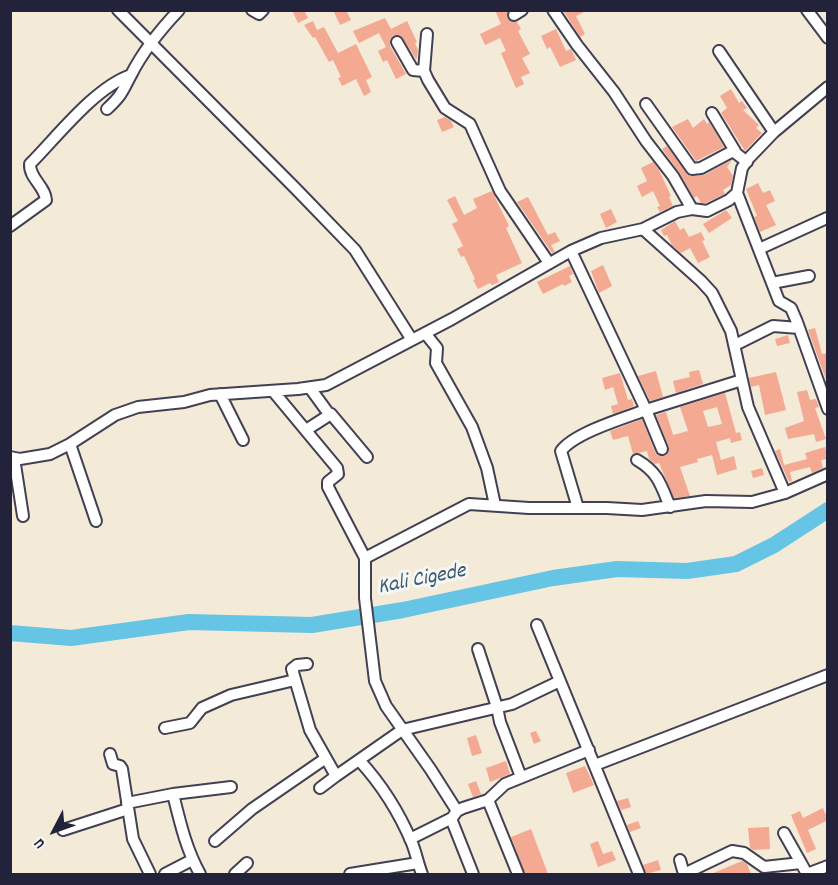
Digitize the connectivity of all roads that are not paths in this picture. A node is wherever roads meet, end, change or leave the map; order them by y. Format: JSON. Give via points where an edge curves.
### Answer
{"nodes":[{"id":1,"x":118,"y":10,"type":"edge"},
{"id":2,"x":179,"y":10,"type":"edge"},
{"id":3,"x":252,"y":10,"type":"edge"},
{"id":4,"x":263,"y":10,"type":"edge"},
{"id":5,"x":553,"y":10,"type":"edge"},
{"id":6,"x":807,"y":10,"type":"edge"},
{"id":7,"x":427,"y":34,"type":"dead end"},
{"id":8,"x":828,"y":38,"type":"edge"},
{"id":9,"x":397,"y":42,"type":"dead end"},
{"id":10,"x":152,"y":43,"type":"junction"},
{"id":11,"x":719,"y":51,"type":"dead end"},
{"id":12,"x":424,"y":71,"type":"junction"},
{"id":13,"x":131,"y":75,"type":"junction"},
{"id":14,"x":828,"y":87,"type":"edge"},
{"id":15,"x":646,"y":104,"type":"dead end"},
{"id":16,"x":107,"y":109,"type":"dead end"},
{"id":17,"x":712,"y":113,"type":"dead end"},
{"id":18,"x":774,"y":132,"type":"junction"},
{"id":19,"x":735,"y":151,"type":"junction"},
{"id":20,"x":747,"y":162,"type":"junction"},
{"id":21,"x":737,"y":193,"type":"junction"},
{"id":22,"x":692,"y":209,"type":"junction"},
{"id":23,"x":827,"y":218,"type":"edge"},
{"id":24,"x":10,"y":226,"type":"edge"},
{"id":25,"x":643,"y":229,"type":"junction"},
{"id":26,"x":759,"y":249,"type":"junction"},
{"id":27,"x":571,"y":251,"type":"junction"},
{"id":28,"x":549,"y":262,"type":"junction"},
{"id":29,"x":809,"y":276,"type":"dead end"},
{"id":30,"x":772,"y":283,"type":"junction"},
{"id":31,"x":799,"y":328,"type":"junction"},
{"id":32,"x":425,"y":333,"type":"junction"},
{"id":33,"x":412,"y":340,"type":"junction"},
{"id":34,"x":735,"y":345,"type":"junction"},
{"id":35,"x":742,"y":380,"type":"junction"},
{"id":36,"x":310,"y":388,"type":"junction"},
{"id":37,"x":273,"y":391,"type":"junction"},
{"id":38,"x":220,"y":394,"type":"junction"},
{"id":39,"x":828,"y":409,"type":"edge"},
{"id":40,"x":646,"y":410,"type":"junction"},
{"id":41,"x":329,"y":414,"type":"junction"},
{"id":42,"x":306,"y":430,"type":"junction"},
{"id":43,"x":243,"y":440,"type":"dead end"},
{"id":44,"x":70,"y":444,"type":"junction"},
{"id":45,"x":662,"y":448,"type":"dead end"},
{"id":46,"x":12,"y":457,"type":"edge"},
{"id":47,"x":367,"y":457,"type":"dead end"},
{"id":48,"x":637,"y":460,"type":"dead end"},
{"id":49,"x":828,"y":474,"type":"edge"},
{"id":50,"x":785,"y":493,"type":"junction"},
{"id":51,"x":495,"y":505,"type":"junction"},
{"id":52,"x":670,"y":507,"type":"junction"},
{"id":53,"x":578,"y":508,"type":"junction"},
{"id":54,"x":23,"y":516,"type":"dead end"},
{"id":55,"x":96,"y":521,"type":"dead end"},
{"id":56,"x":365,"y":558,"type":"junction"},
{"id":57,"x":537,"y":625,"type":"dead end"},
{"id":58,"x":478,"y":649,"type":"dead end"},
{"id":59,"x":307,"y":664,"type":"dead end"},
{"id":60,"x":828,"y":675,"type":"edge"},
{"id":61,"x":295,"y":680,"type":"junction"},
{"id":62,"x":560,"y":681,"type":"junction"},
{"id":63,"x":497,"y":707,"type":"junction"},
{"id":64,"x":165,"y":728,"type":"dead end"},
{"id":65,"x":402,"y":730,"type":"junction"},
{"id":66,"x":589,"y":750,"type":"junction"},
{"id":67,"x":111,"y":754,"type":"dead end"},
{"id":68,"x":326,"y":758,"type":"junction"},
{"id":69,"x":359,"y":760,"type":"junction"},
{"id":70,"x":595,"y":765,"type":"junction"},
{"id":71,"x":336,"y":776,"type":"junction"},
{"id":72,"x":521,"y":777,"type":"junction"},
{"id":73,"x":231,"y":787,"type":"dead end"},
{"id":74,"x":320,"y":788,"type":"dead end"},
{"id":75,"x":173,"y":794,"type":"junction"},
{"id":76,"x":488,"y":800,"type":"junction"},
{"id":77,"x":127,"y":806,"type":"junction"},
{"id":78,"x":454,"y":814,"type":"junction"},
{"id":79,"x":63,"y":830,"type":"dead end"},
{"id":80,"x":784,"y":833,"type":"dead end"},
{"id":81,"x":410,"y":839,"type":"junction"},
{"id":82,"x":215,"y":841,"type":"dead end"},
{"id":83,"x":192,"y":860,"type":"junction"},
{"id":84,"x":680,"y":860,"type":"dead end"},
{"id":85,"x":247,"y":863,"type":"dead end"},
{"id":86,"x":418,"y":863,"type":"junction"},
{"id":87,"x":801,"y":863,"type":"junction"},
{"id":88,"x":828,"y":866,"type":"edge"},
{"id":89,"x":150,"y":874,"type":"edge"},
{"id":90,"x":165,"y":874,"type":"edge"},
{"id":91,"x":200,"y":874,"type":"edge"},
{"id":92,"x":235,"y":874,"type":"edge"},
{"id":93,"x":350,"y":874,"type":"edge"},
{"id":94,"x":422,"y":874,"type":"edge"},
{"id":95,"x":473,"y":874,"type":"edge"},
{"id":96,"x":518,"y":874,"type":"edge"},
{"id":97,"x":639,"y":874,"type":"edge"},
{"id":98,"x":684,"y":874,"type":"edge"},
{"id":99,"x":807,"y":874,"type":"edge"}],
"edges":[{"from":1,"to":10,"type":"street"},
{"from":2,"to":10,"type":"street"},
{"from":3,"to":4,"type":"street","via":[[259,14]]},
{"from":5,"to":22,"type":"street","via":[[673,176]]},
{"from":6,"to":8,"type":"street"},
{"from":7,"to":12,"type":"street"},
{"from":9,"to":12,"type":"street","via":[[413,70]]},
{"from":10,"to":13,"type":"street"},
{"from":10,"to":33,"type":"street","via":[[355,250]]},
{"from":11,"to":18,"type":"street"},
{"from":12,"to":28,"type":"street","via":[[445,108],[470,124],[500,191]]},
{"from":13,"to":16,"type":"street","via":[[123,92]]},
{"from":13,"to":24,"type":"street","via":[[109,86],[60,130],[30,164],[29,170],[46,200]]},
{"from":14,"to":18,"type":"street"},
{"from":15,"to":19,"type":"street","via":[[692,169]]},
{"from":17,"to":19,"type":"street"},
{"from":18,"to":20,"type":"street"},
{"from":19,"to":20,"type":"street"},
{"from":20,"to":21,"type":"street","via":[[738,177]]},
{"from":21,"to":22,"type":"street","via":[[707,211]]},
{"from":21,"to":26,"type":"street"},
{"from":22,"to":25,"type":"street"},
{"from":23,"to":26,"type":"street"},
{"from":25,"to":27,"type":"street","via":[[611,235]]},
{"from":25,"to":34,"type":"street","via":[[709,288]]},
{"from":26,"to":30,"type":"street"},
{"from":27,"to":28,"type":"street"},
{"from":27,"to":40,"type":"street"},
{"from":28,"to":32,"type":"street"},
{"from":29,"to":30,"type":"street"},
{"from":30,"to":31,"type":"street","via":[[779,303],[791,308]]},
{"from":31,"to":34,"type":"street","via":[[773,326]]},
{"from":31,"to":39,"type":"street"},
{"from":32,"to":33,"type":"street"},
{"from":32,"to":51,"type":"street","via":[[437,350],[436,365],[474,432]]},
{"from":33,"to":36,"type":"street","via":[[326,384]]},
{"from":34,"to":35,"type":"street"},
{"from":35,"to":40,"type":"street"},
{"from":35,"to":50,"type":"street","via":[[748,407]]},
{"from":36,"to":37,"type":"street"},
{"from":36,"to":41,"type":"street"},
{"from":37,"to":38,"type":"street"},
{"from":37,"to":42,"type":"street"},
{"from":38,"to":43,"type":"street"},
{"from":38,"to":44,"type":"street","via":[[125,411]]},
{"from":40,"to":45,"type":"street"},
{"from":40,"to":53,"type":"street","via":[[596,429],[562,449]]},
{"from":41,"to":42,"type":"street"},
{"from":41,"to":47,"type":"street"},
{"from":42,"to":56,"type":"street","via":[[337,468],[338,474],[328,482],[328,487]]},
{"from":44,"to":46,"type":"street","via":[[50,454]]},
{"from":44,"to":55,"type":"street"},
{"from":46,"to":54,"type":"street"},
{"from":48,"to":52,"type":"street","via":[[656,475]]},
{"from":49,"to":50,"type":"street"},
{"from":50,"to":52,"type":"street","via":[[752,502],[706,501]]},
{"from":51,"to":53,"type":"street"},
{"from":51,"to":56,"type":"street","via":[[464,506]]},
{"from":52,"to":53,"type":"street"},
{"from":56,"to":65,"type":"street","via":[[365,598],[375,681]]},
{"from":57,"to":62,"type":"street"},
{"from":58,"to":63,"type":"street"},
{"from":59,"to":61,"type":"street","via":[[293,667]]},
{"from":60,"to":70,"type":"street"},
{"from":61,"to":64,"type":"street","via":[[231,695],[202,708],[190,723]]},
{"from":61,"to":68,"type":"street","via":[[310,730]]},
{"from":62,"to":63,"type":"street","via":[[517,702]]},
{"from":62,"to":66,"type":"street"},
{"from":63,"to":65,"type":"street"},
{"from":63,"to":72,"type":"street"},
{"from":65,"to":69,"type":"street"},
{"from":65,"to":78,"type":"street","via":[[432,770]]},
{"from":66,"to":70,"type":"street"},
{"from":66,"to":72,"type":"street"},
{"from":67,"to":77,"type":"street","via":[[113,764],[122,769]]},
{"from":68,"to":71,"type":"street"},
{"from":68,"to":82,"type":"street","via":[[252,808]]},
{"from":69,"to":71,"type":"street"},
{"from":69,"to":81,"type":"street","via":[[389,798]]},
{"from":70,"to":97,"type":"street"},
{"from":71,"to":74,"type":"street"},
{"from":72,"to":76,"type":"street","via":[[505,784]]},
{"from":73,"to":75,"type":"street"},
{"from":75,"to":77,"type":"street"},
{"from":75,"to":83,"type":"street"},
{"from":76,"to":78,"type":"street"},
{"from":76,"to":96,"type":"street"},
{"from":77,"to":79,"type":"street"},
{"from":77,"to":89,"type":"street","via":[[133,839]]},
{"from":78,"to":81,"type":"street"},
{"from":78,"to":95,"type":"street"},
{"from":80,"to":87,"type":"street"},
{"from":81,"to":86,"type":"street"},
{"from":83,"to":90,"type":"street"},
{"from":83,"to":91,"type":"street"},
{"from":84,"to":98,"type":"street"},
{"from":85,"to":92,"type":"street"},
{"from":86,"to":93,"type":"street"},
{"from":86,"to":94,"type":"street"},
{"from":87,"to":98,"type":"street","via":[[764,867],[744,853],[732,851]]},
{"from":87,"to":99,"type":"street"},
{"from":88,"to":99,"type":"street"}]}
